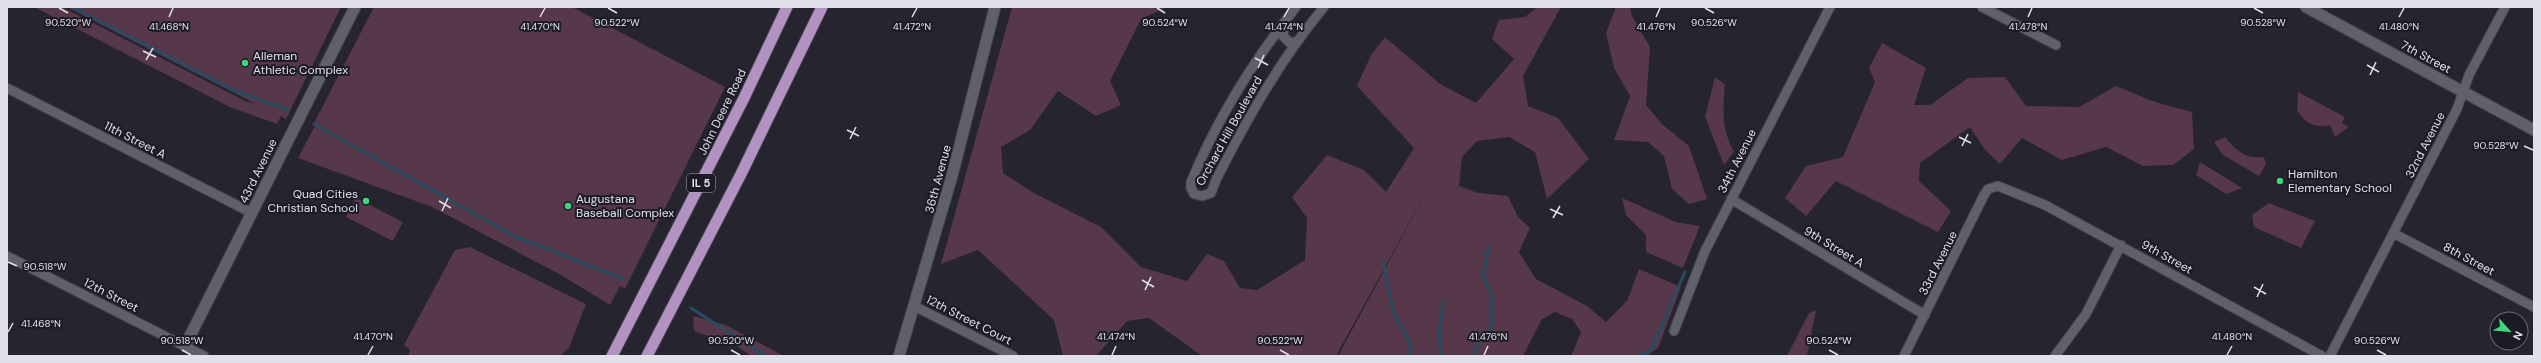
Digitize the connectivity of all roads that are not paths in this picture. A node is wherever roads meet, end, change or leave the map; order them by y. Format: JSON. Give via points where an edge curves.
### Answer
{"nodes":[{"id":1,"x":355,"y":7,"type":"edge"},
{"id":2,"x":787,"y":7,"type":"edge"},
{"id":3,"x":822,"y":7,"type":"edge"},
{"id":4,"x":995,"y":7,"type":"edge"},
{"id":5,"x":1296,"y":7,"type":"edge"},
{"id":6,"x":1324,"y":7,"type":"edge"},
{"id":7,"x":1830,"y":7,"type":"edge"},
{"id":8,"x":1982,"y":7,"type":"edge"},
{"id":9,"x":2306,"y":7,"type":"edge"},
{"id":10,"x":2505,"y":7,"type":"edge"},
{"id":11,"x":1285,"y":21,"type":"junction"},
{"id":12,"x":1297,"y":41,"type":"junction"},
{"id":13,"x":2056,"y":45,"type":"dead end"},
{"id":14,"x":7,"y":88,"type":"edge"},
{"id":15,"x":2463,"y":91,"type":"junction"},
{"id":16,"x":2534,"y":130,"type":"edge"},
{"id":17,"x":1998,"y":186,"type":"joint"},
{"id":18,"x":1731,"y":199,"type":"junction"},
{"id":19,"x":252,"y":213,"type":"junction"},
{"id":20,"x":2393,"y":233,"type":"junction"},
{"id":21,"x":2121,"y":245,"type":"junction"},
{"id":22,"x":7,"y":256,"type":"edge"},
{"id":23,"x":914,"y":306,"type":"junction"},
{"id":24,"x":2534,"y":307,"type":"edge"},
{"id":25,"x":1925,"y":315,"type":"junction"},
{"id":26,"x":1674,"y":331,"type":"dead end"},
{"id":27,"x":185,"y":346,"type":"junction"},
{"id":28,"x":204,"y":356,"type":"edge"},
{"id":29,"x":612,"y":356,"type":"edge"},
{"id":30,"x":647,"y":356,"type":"edge"},
{"id":31,"x":899,"y":356,"type":"edge"},
{"id":32,"x":1013,"y":356,"type":"edge"},
{"id":33,"x":1904,"y":356,"type":"edge"},
{"id":34,"x":2055,"y":356,"type":"edge"},
{"id":35,"x":2322,"y":356,"type":"edge"},
{"id":36,"x":2330,"y":356,"type":"edge"}],
"edges":[{"from":1,"to":19,"type":"street","name":"43rd Avenue"},
{"from":2,"to":29,"type":"highway","name":"John Deere Road","number":"IL 5","via":[[744,98]]},
{"from":3,"to":30,"type":"highway","number":"IL 5","via":[[741,174]]},
{"from":4,"to":23,"type":"street","name":"36th Avenue","via":[[952,176]]},
{"from":5,"to":11,"type":"street","name":"Orchard Hill Boulevard"},
{"from":6,"to":12,"type":"street","name":"Orchard Hill Boulevard"},
{"from":7,"to":18,"type":"street","name":"34th Avenue"},
{"from":8,"to":13,"type":"street"},
{"from":9,"to":15,"type":"street","name":"7th Street"},
{"from":10,"to":15,"type":"street","name":"32nd Avenue"},
{"from":11,"to":12,"type":"street","via":[[1283,36],[1290,43]]},
{"from":11,"to":12,"type":"street","name":"Orchard Hill Boulevard","via":[[1226,112],[1191,182],[1194,194],[1211,194],[1261,94]]},
{"from":14,"to":19,"type":"street","name":"11th Street A"},
{"from":15,"to":16,"type":"street","name":"7th Street"},
{"from":15,"to":20,"type":"street","name":"32nd Avenue","via":[[2457,110]]},
{"from":17,"to":21,"type":"street","name":"9th Street","via":[[2045,205]]},
{"from":17,"to":25,"type":"street","name":"33rd Avenue","via":[[1988,189],[1983,197]]},
{"from":18,"to":25,"type":"street","name":"9th Street A"},
{"from":18,"to":26,"type":"street","name":"34th Avenue","via":[[1695,272]]},
{"from":19,"to":27,"type":"street","name":"43rd Avenue"},
{"from":20,"to":24,"type":"street","name":"8th Street"},
{"from":20,"to":36,"type":"street","name":"32nd Avenue"},
{"from":21,"to":34,"type":"street","via":[[2086,314]]},
{"from":21,"to":35,"type":"street","name":"9th Street"},
{"from":22,"to":27,"type":"street","name":"12th Street"},
{"from":23,"to":31,"type":"street","name":"36th Avenue"},
{"from":23,"to":32,"type":"street","name":"12th Street Court"},
{"from":25,"to":33,"type":"street","name":"33rd Avenue"},
{"from":27,"to":28,"type":"street","name":"12th Street"}]}
